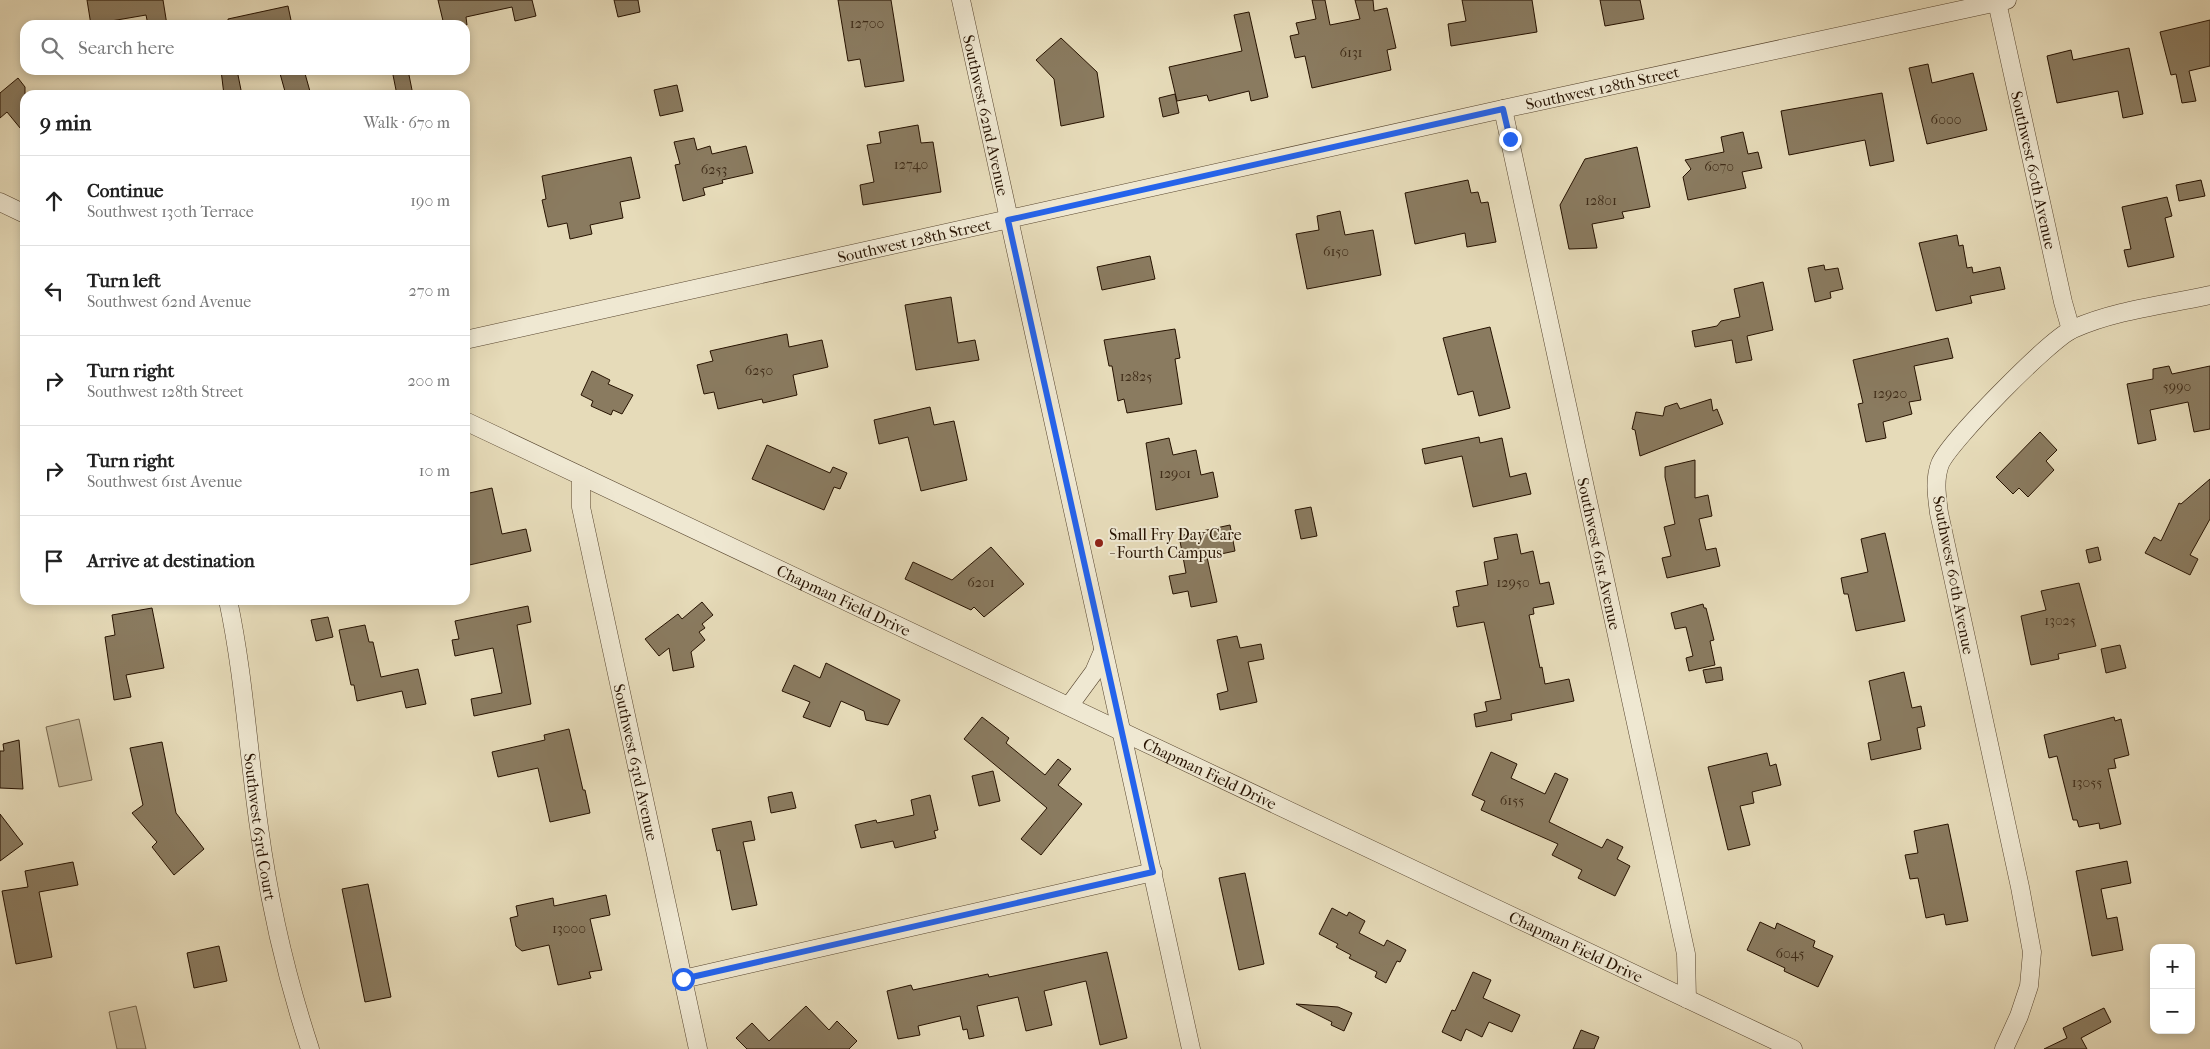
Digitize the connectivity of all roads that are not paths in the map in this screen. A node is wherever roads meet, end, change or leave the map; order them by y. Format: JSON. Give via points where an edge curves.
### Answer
{"nodes":[{"id":1,"x":961,"y":0,"type":"edge"},
{"id":2,"x":2002,"y":1,"type":"edge"},
{"id":3,"x":1503,"y":109,"type":"junction"},
{"id":4,"x":0,"y":202,"type":"edge"},
{"id":5,"x":20,"y":212,"type":"edge"},
{"id":6,"x":1008,"y":220,"type":"junction"},
{"id":7,"x":2210,"y":295,"type":"edge"},
{"id":8,"x":2071,"y":330,"type":"junction"},
{"id":9,"x":470,"y":339,"type":"edge"},
{"id":10,"x":470,"y":423,"type":"edge"},
{"id":11,"x":581,"y":476,"type":"junction"},
{"id":12,"x":229,"y":605,"type":"edge"},
{"id":13,"x":1104,"y":652,"type":"junction"},
{"id":14,"x":1069,"y":706,"type":"junction"},
{"id":15,"x":1122,"y":732,"type":"junction"},
{"id":16,"x":1153,"y":872,"type":"junction"},
{"id":17,"x":683,"y":979,"type":"junction"},
{"id":18,"x":1687,"y":999,"type":"junction"},
{"id":19,"x":310,"y":1049,"type":"edge"},
{"id":20,"x":698,"y":1049,"type":"edge"},
{"id":21,"x":1191,"y":1049,"type":"edge"},
{"id":22,"x":1793,"y":1049,"type":"edge"},
{"id":23,"x":2004,"y":1049,"type":"edge"}],
"edges":[{"from":1,"to":6,"type":"street","name":"Southwest 62nd Avenue"},
{"from":2,"to":3,"type":"street","name":"Southwest 128th Street"},
{"from":2,"to":8,"type":"street","name":"Southwest 60th Avenue"},
{"from":3,"to":6,"type":"street","name":"Southwest 128th Street"},
{"from":3,"to":18,"type":"street","name":"Southwest 61st Avenue","via":[[1686,954]]},
{"from":4,"to":5,"type":"street"},
{"from":6,"to":9,"type":"street","name":"Southwest 128th Street"},
{"from":6,"to":13,"type":"street","name":"Southwest 62nd Avenue"},
{"from":7,"to":8,"type":"street","via":[[2121,314]]},
{"from":8,"to":23,"type":"street","name":"Southwest 60th Avenue","via":[[2040,354],[1964,432],[1945,455],[1937,474],[1939,513],[2032,952],[2029,986]]},
{"from":10,"to":11,"type":"street","name":"Chapman Field Drive"},
{"from":11,"to":14,"type":"street","name":"Chapman Field Drive"},
{"from":11,"to":17,"type":"street","name":"Southwest 63rd Avenue","via":[[581,507]]},
{"from":12,"to":19,"type":"street","name":"Southwest 63rd Court","via":[[240,664],[258,826],[272,909]]},
{"from":13,"to":14,"type":"street"},
{"from":13,"to":15,"type":"street","name":"Southwest 62nd Avenue"},
{"from":14,"to":15,"type":"street","name":"Chapman Field Drive"},
{"from":15,"to":16,"type":"street","name":"Southwest 62nd Avenue"},
{"from":15,"to":18,"type":"street","name":"Chapman Field Drive"},
{"from":16,"to":17,"type":"street"},
{"from":16,"to":21,"type":"street","name":"Southwest 62nd Avenue"},
{"from":17,"to":20,"type":"street","name":"Southwest 63rd Avenue"},
{"from":18,"to":22,"type":"street","name":"Chapman Field Drive"}]}
